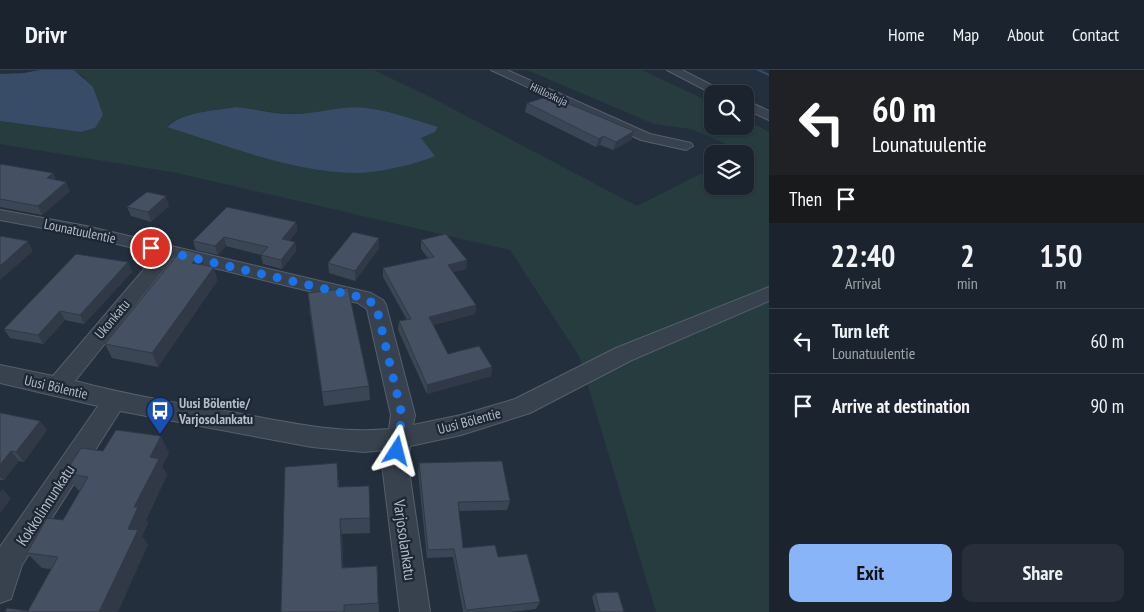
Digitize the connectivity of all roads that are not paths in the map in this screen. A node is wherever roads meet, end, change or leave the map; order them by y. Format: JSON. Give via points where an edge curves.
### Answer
{"nodes":[{"id":1,"x":497,"y":70,"type":"edge"},
{"id":2,"x":673,"y":70,"type":"edge"},
{"id":3,"x":704,"y":85,"type":"edge"},
{"id":4,"x":754,"y":108,"type":"edge"},
{"id":5,"x":769,"y":116,"type":"edge"},
{"id":6,"x":686,"y":146,"type":"dead end"},
{"id":7,"x":1,"y":216,"type":"edge"},
{"id":8,"x":168,"y":252,"type":"junction"},
{"id":9,"x":769,"y":293,"type":"edge"},
{"id":10,"x":0,"y":374,"type":"edge"},
{"id":11,"x":58,"y":386,"type":"junction"},
{"id":12,"x":114,"y":401,"type":"junction"},
{"id":13,"x":400,"y":438,"type":"junction"},
{"id":14,"x":0,"y":588,"type":"edge"},
{"id":15,"x":415,"y":612,"type":"edge"}],
"edges":[{"from":1,"to":6,"type":"street","name":"Hiilloskuja","via":[[646,137]]},
{"from":2,"to":3,"type":"street"},
{"from":4,"to":5,"type":"street"},
{"from":7,"to":8,"type":"street","name":"Lounatuulentie","via":[[86,231]]},
{"from":8,"to":11,"type":"street","name":"Ukonkatu"},
{"from":8,"to":13,"type":"street","name":"Lounatuulentie","via":[[364,298],[376,305],[402,415]]},
{"from":9,"to":13,"type":"street","name":"Uusi Bölentie","via":[[624,354],[522,406],[461,425]]},
{"from":10,"to":11,"type":"street","name":"Uusi Bölentie"},
{"from":11,"to":12,"type":"street","name":"Uusi Bölentie"},
{"from":12,"to":13,"type":"street","name":"Uusi Bölentie","via":[[312,437],[364,442]]},
{"from":12,"to":14,"type":"street","name":"Kokkolinnunkatu","via":[[9,559]]},
{"from":13,"to":15,"type":"street","name":"Varjosolankatu","via":[[395,464]]}]}
